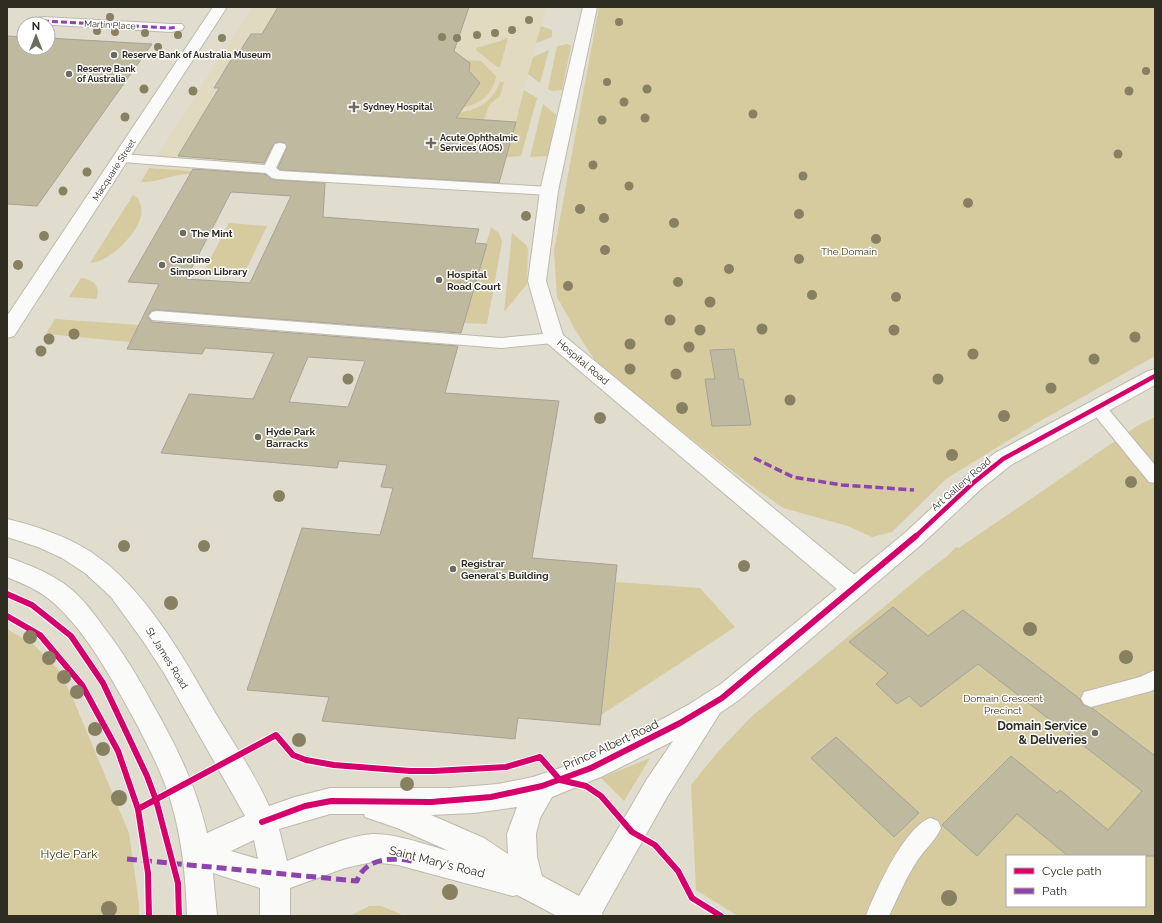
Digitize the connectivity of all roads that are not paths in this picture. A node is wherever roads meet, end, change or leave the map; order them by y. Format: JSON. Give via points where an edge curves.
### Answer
{"nodes":[{"id":1,"x":220,"y":7,"type":"edge"},
{"id":2,"x":590,"y":7,"type":"edge"},
{"id":3,"x":56,"y":23,"type":"edge"},
{"id":4,"x":178,"y":27,"type":"dead end"},
{"id":5,"x":280,"y":147,"type":"dead end"},
{"id":6,"x":122,"y":158,"type":"junction"},
{"id":7,"x":269,"y":169,"type":"junction"},
{"id":8,"x":549,"y":191,"type":"junction"},
{"id":9,"x":157,"y":316,"type":"dead end"},
{"id":10,"x":7,"y":331,"type":"edge"},
{"id":11,"x":554,"y":338,"type":"junction"},
{"id":12,"x":1155,"y":376,"type":"edge"},
{"id":13,"x":1098,"y":408,"type":"junction"},
{"id":14,"x":1155,"y":477,"type":"edge"},
{"id":15,"x":7,"y":528,"type":"edge"},
{"id":16,"x":7,"y":567,"type":"edge"},
{"id":17,"x":853,"y":588,"type":"junction"},
{"id":18,"x":1155,"y":679,"type":"edge"},
{"id":19,"x":1091,"y":698,"type":"dead end"},
{"id":20,"x":711,"y":706,"type":"junction"},
{"id":21,"x":543,"y":786,"type":"junction"},
{"id":22,"x":344,"y":801,"type":"junction"},
{"id":23,"x":262,"y":822,"type":"junction"},
{"id":24,"x":930,"y":828,"type":"dead end"},
{"id":25,"x":196,"y":853,"type":"junction"},
{"id":26,"x":275,"y":879,"type":"junction"},
{"id":27,"x":530,"y":886,"type":"junction"},
{"id":28,"x":586,"y":915,"type":"edge"},
{"id":29,"x":202,"y":916,"type":"edge"},
{"id":30,"x":275,"y":916,"type":"edge"},
{"id":31,"x":877,"y":916,"type":"edge"}],
"edges":[{"from":1,"to":6,"type":"street","name":"Macquarie Street"},
{"from":2,"to":8,"type":"street","name":"Hospital Road"},
{"from":3,"to":4,"type":"street","name":"Martin Place"},
{"from":5,"to":7,"type":"lane"},
{"from":6,"to":7,"type":"lane"},
{"from":6,"to":10,"type":"street","name":"Macquarie Street"},
{"from":7,"to":8,"type":"lane","via":[[277,175]]},
{"from":8,"to":11,"type":"street","name":"Hospital Road","via":[[537,281]]},
{"from":9,"to":11,"type":"lane","via":[[501,343]]},
{"from":11,"to":17,"type":"street","name":"Hospital Road"},
{"from":12,"to":13,"type":"street","name":"Art Gallery Road"},
{"from":13,"to":14,"type":"lane"},
{"from":13,"to":17,"type":"street","name":"Art Gallery Road","via":[[1003,459]]},
{"from":15,"to":23,"type":"street","name":"St. James Road","via":[[32,535],[87,561],[124,596],[163,647],[247,791]]},
{"from":16,"to":25,"type":"street","via":[[39,580],[57,592],[75,608],[110,654],[163,746],[180,787],[191,823]]},
{"from":17,"to":20,"type":"street","name":"Prince Albert Road","via":[[760,668]]},
{"from":18,"to":19,"type":"lane","via":[[1144,685]]},
{"from":20,"to":21,"type":"street","name":"Prince Albert Road","via":[[595,766]]},
{"from":20,"to":28,"type":"street","name":"Prince Albert Road","via":[[657,788]]},
{"from":21,"to":22,"type":"street","name":"Prince Albert Road","via":[[521,793],[465,800]]},
{"from":21,"to":27,"type":"street","via":[[524,822],[520,839],[521,857]]},
{"from":22,"to":23,"type":"street","name":"Prince Albert Road","via":[[309,805]]},
{"from":22,"to":27,"type":"street","name":"Saint Mary's Road","via":[[399,815],[440,832],[474,848]]},
{"from":23,"to":25,"type":"street","name":"Prince Albert Road"},
{"from":23,"to":26,"type":"street","name":"St. James Road","via":[[273,859]]},
{"from":24,"to":31,"type":"lane","via":[[910,852]]},
{"from":25,"to":26,"type":"street"},
{"from":25,"to":29,"type":"street"},
{"from":26,"to":27,"type":"street","name":"Saint Mary's Road","via":[[345,854],[372,848],[398,851]]},
{"from":26,"to":30,"type":"street","name":"St. James Road"},
{"from":27,"to":28,"type":"street","name":"Saint Mary's Road"}]}
